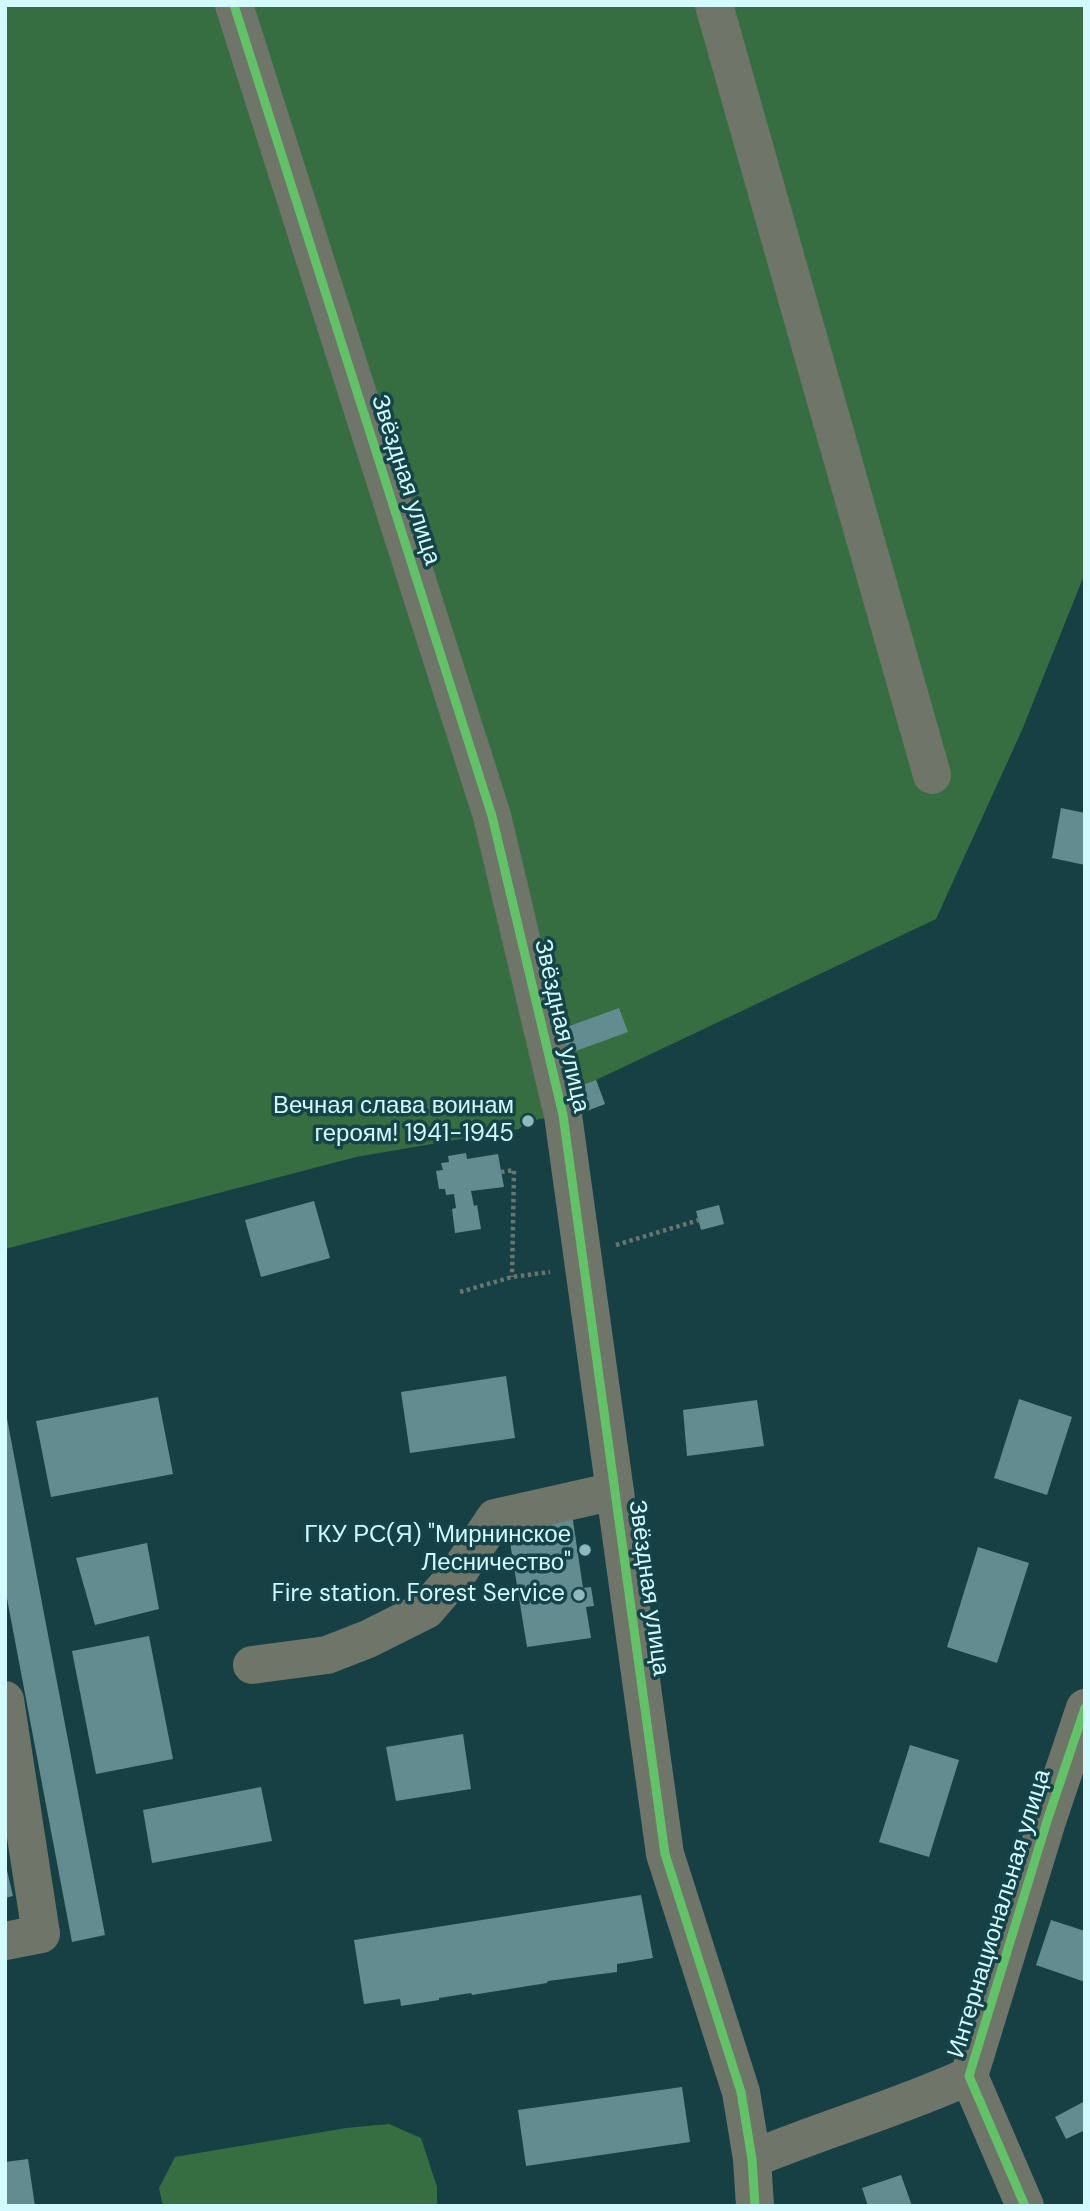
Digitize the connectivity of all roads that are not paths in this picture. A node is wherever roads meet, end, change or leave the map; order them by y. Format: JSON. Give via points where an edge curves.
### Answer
{"nodes":[{"id":1,"x":234,"y":5,"type":"edge"},
{"id":2,"x":715,"y":5,"type":"edge"},
{"id":3,"x":932,"y":775,"type":"dead end"},
{"id":4,"x":615,"y":1491,"type":"junction"},
{"id":5,"x":252,"y":1665,"type":"dead end"},
{"id":6,"x":1085,"y":1708,"type":"edge"},
{"id":7,"x":6,"y":1711,"type":"edge"},
{"id":8,"x":15,"y":1828,"type":"edge"},
{"id":9,"x":5,"y":1941,"type":"edge"},
{"id":10,"x":970,"y":2076,"type":"junction"},
{"id":11,"x":752,"y":2159,"type":"junction"},
{"id":12,"x":755,"y":2206,"type":"edge"},
{"id":13,"x":1025,"y":2206,"type":"edge"}],
"edges":[{"from":1,"to":4,"type":"street","name":"Звёздная улица","via":[[492,816],[563,1115]]},
{"from":2,"to":3,"type":"street"},
{"from":4,"to":5,"type":"street","via":[[495,1518],[426,1611],[327,1655]]},
{"from":4,"to":11,"type":"street","name":"Звёздная улица","via":[[665,1854],[741,2092]]},
{"from":6,"to":10,"type":"street","name":"Интернациональная улица"},
{"from":7,"to":8,"type":"street"},
{"from":8,"to":9,"type":"street","via":[[41,1934]]},
{"from":10,"to":11,"type":"street","name":"Интернациональная улица"},
{"from":10,"to":13,"type":"street","name":"Интернациональная улица"},
{"from":11,"to":12,"type":"street","name":"Звёздная улица"}]}
